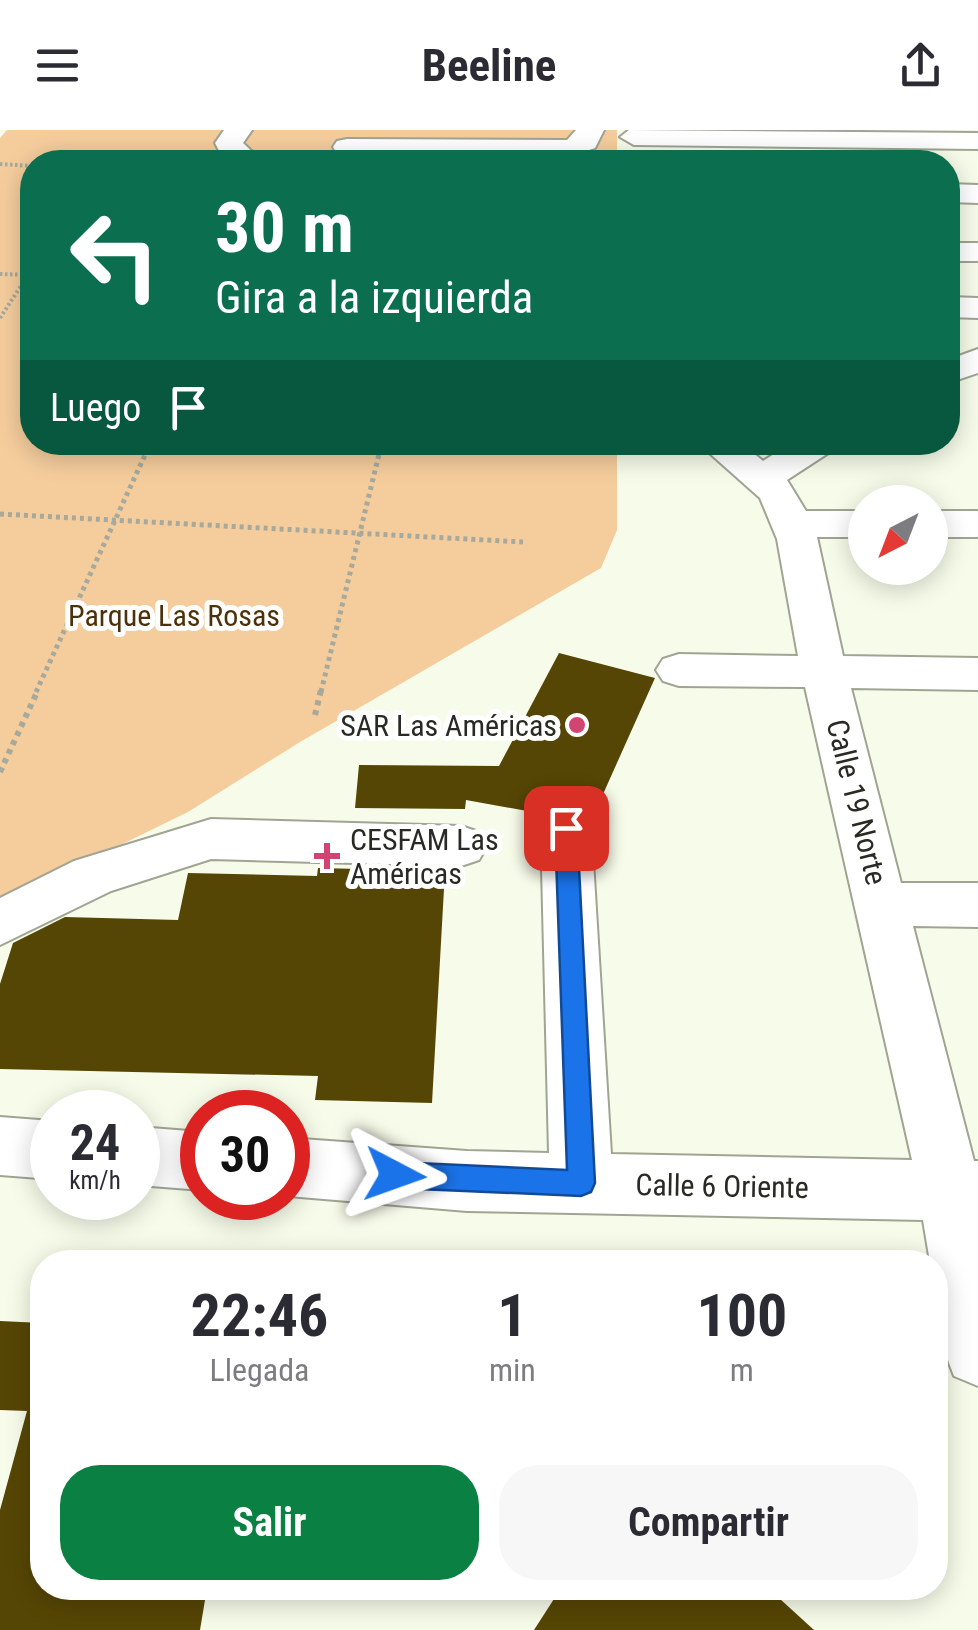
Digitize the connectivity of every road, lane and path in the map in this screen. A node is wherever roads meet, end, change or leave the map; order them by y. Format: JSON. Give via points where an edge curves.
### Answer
{"nodes":[{"id":1,"x":571,"y":130,"type":"edge"},
{"id":2,"x":590,"y":130,"type":"edge"},
{"id":3,"x":451,"y":137,"type":"edge"},
{"id":4,"x":978,"y":142,"type":"edge"},
{"id":5,"x":342,"y":143,"type":"edge"},
{"id":6,"x":634,"y":143,"type":"edge"},
{"id":7,"x":20,"y":289,"type":"edge"},
{"id":8,"x":0,"y":318,"type":"edge"},
{"id":9,"x":145,"y":455,"type":"edge"},
{"id":10,"x":379,"y":455,"type":"edge"},
{"id":11,"x":733,"y":455,"type":"edge"},
{"id":12,"x":800,"y":455,"type":"edge"},
{"id":13,"x":764,"y":478,"type":"junction"},
{"id":14,"x":0,"y":514,"type":"edge"},
{"id":15,"x":116,"y":520,"type":"junction"},
{"id":16,"x":794,"y":524,"type":"junction"},
{"id":17,"x":848,"y":524,"type":"edge"},
{"id":18,"x":948,"y":524,"type":"edge"},
{"id":19,"x":978,"y":524,"type":"edge"},
{"id":20,"x":360,"y":534,"type":"junction"},
{"id":21,"x":523,"y":542,"type":"dead end"},
{"id":22,"x":679,"y":670,"type":"dead end"},
{"id":23,"x":824,"y":672,"type":"junction"},
{"id":24,"x":978,"y":674,"type":"edge"},
{"id":25,"x":314,"y":715,"type":"dead end"},
{"id":26,"x":0,"y":772,"type":"edge"},
{"id":27,"x":566,"y":828,"type":"dead end"},
{"id":28,"x":461,"y":846,"type":"dead end"},
{"id":29,"x":882,"y":904,"type":"junction"},
{"id":30,"x":978,"y":905,"type":"edge"},
{"id":31,"x":0,"y":923,"type":"edge"},
{"id":32,"x":0,"y":1146,"type":"edge"},
{"id":33,"x":30,"y":1148,"type":"edge"},
{"id":34,"x":310,"y":1169,"type":"edge"},
{"id":35,"x":581,"y":1183,"type":"junction"},
{"id":36,"x":964,"y":1191,"type":"edge"},
{"id":37,"x":978,"y":1352,"type":"edge"}],
"edges":[{"from":1,"to":3,"type":"street","via":[[557,137]]},
{"from":2,"to":3,"type":"street","via":[[585,142],[570,148]]},
{"from":3,"to":5,"type":"street"},
{"from":4,"to":6,"type":"street"},
{"from":7,"to":8,"type":"path"},
{"from":9,"to":15,"type":"path"},
{"from":10,"to":20,"type":"path"},
{"from":11,"to":13,"type":"street","name":"Calle 19 Norte"},
{"from":12,"to":13,"type":"street"},
{"from":13,"to":16,"type":"street","name":"Calle 19 Norte"},
{"from":14,"to":15,"type":"path"},
{"from":15,"to":20,"type":"path"},
{"from":15,"to":26,"type":"path"},
{"from":16,"to":17,"type":"street"},
{"from":16,"to":23,"type":"street","name":"Calle 19 Norte"},
{"from":18,"to":19,"type":"street"},
{"from":20,"to":21,"type":"path"},
{"from":20,"to":25,"type":"path"},
{"from":22,"to":23,"type":"street"},
{"from":23,"to":24,"type":"street"},
{"from":23,"to":29,"type":"street","name":"Calle 19 Norte"},
{"from":27,"to":35,"type":"street"},
{"from":28,"to":31,"type":"street","via":[[211,839],[93,876]]},
{"from":29,"to":30,"type":"street"},
{"from":29,"to":36,"type":"street","name":"Calle 19 Norte"},
{"from":32,"to":33,"type":"street"},
{"from":34,"to":35,"type":"street","name":"Calle 6 Oriente"},
{"from":35,"to":36,"type":"street","name":"Calle 6 Oriente"},
{"from":36,"to":37,"type":"street","name":"Calle 19 Norte"}]}
